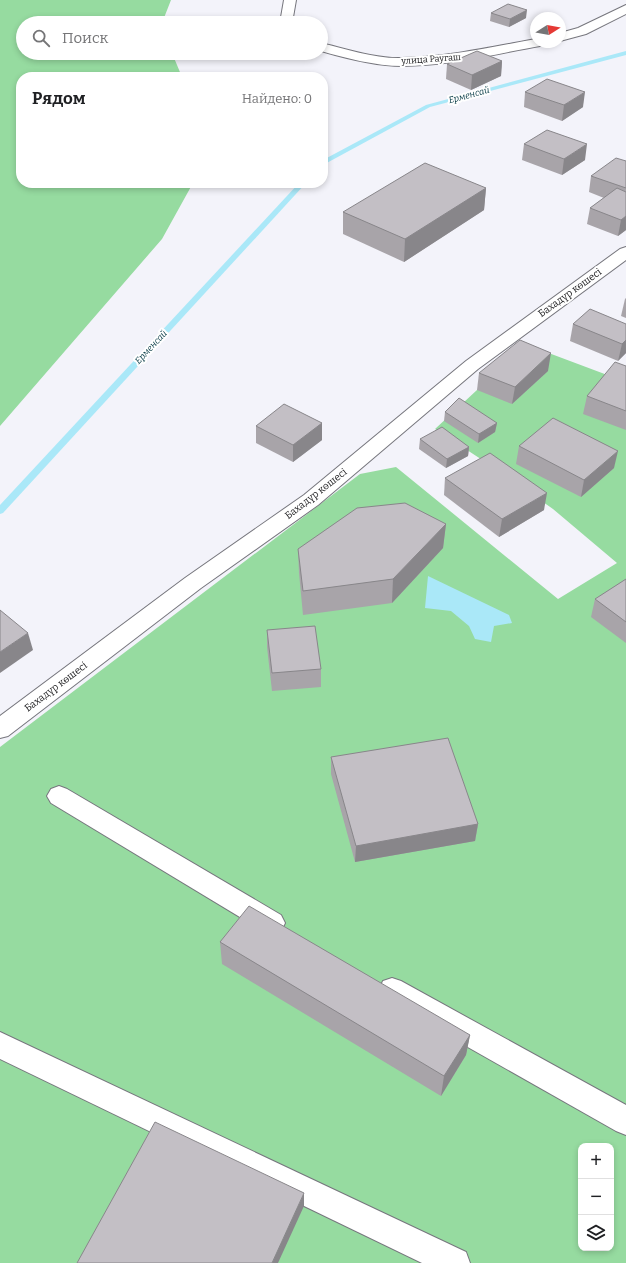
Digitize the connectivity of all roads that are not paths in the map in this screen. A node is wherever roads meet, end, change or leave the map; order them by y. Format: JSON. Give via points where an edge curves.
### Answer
{"nodes":[{"id":1,"x":290,"y":0,"type":"edge"},
{"id":2,"x":626,"y":9,"type":"edge"},
{"id":3,"x":287,"y":16,"type":"edge"},
{"id":4,"x":566,"y":35,"type":"edge"},
{"id":5,"x":530,"y":44,"type":"edge"},
{"id":6,"x":328,"y":49,"type":"edge"},
{"id":7,"x":626,"y":252,"type":"edge"},
{"id":8,"x":0,"y":729,"type":"edge"},
{"id":9,"x":59,"y":796,"type":"dead end"},
{"id":10,"x":295,"y":936,"type":"edge"},
{"id":11,"x":371,"y":978,"type":"edge"},
{"id":12,"x":0,"y":1045,"type":"edge"},
{"id":13,"x":626,"y":1121,"type":"edge"},
{"id":14,"x":455,"y":1263,"type":"edge"}],
"edges":[{"from":1,"to":3,"type":"street"},
{"from":2,"to":4,"type":"street","via":[[582,31]]},
{"from":5,"to":6,"type":"street","name":"улица Раугаш","via":[[461,57],[401,62],[348,55]]},
{"from":7,"to":8,"type":"street","name":"Бахадүр көшесі","via":[[472,365],[311,500],[193,583]]},
{"from":9,"to":10,"type":"lane"},
{"from":11,"to":13,"type":"lane"},
{"from":12,"to":14,"type":"lane"}]}
